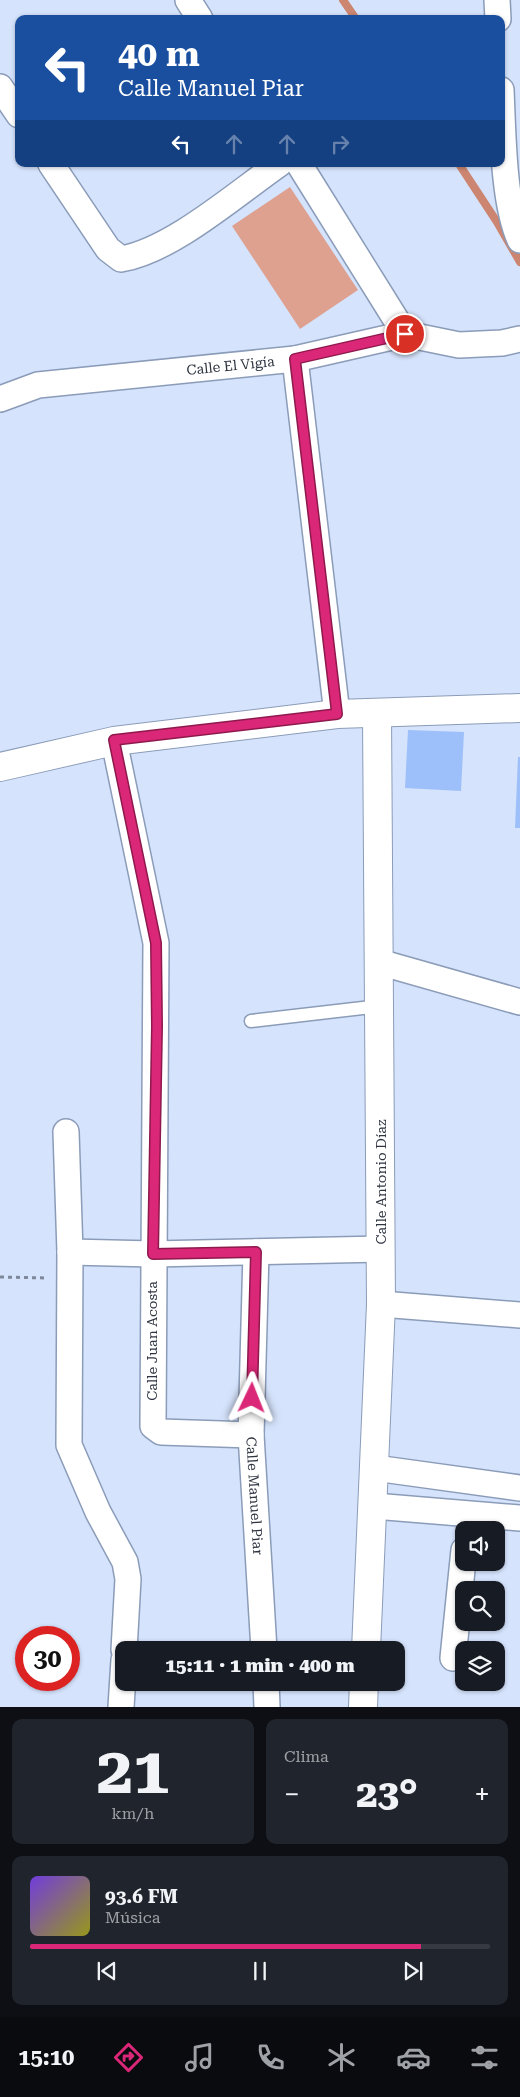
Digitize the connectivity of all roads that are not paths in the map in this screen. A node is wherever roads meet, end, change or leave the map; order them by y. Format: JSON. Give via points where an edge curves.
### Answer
{"nodes":[{"id":1,"x":188,"y":0,"type":"edge"},
{"id":2,"x":497,"y":0,"type":"edge"},
{"id":3,"x":197,"y":15,"type":"edge"},
{"id":4,"x":498,"y":15,"type":"edge"},
{"id":5,"x":0,"y":87,"type":"edge"},
{"id":6,"x":15,"y":109,"type":"edge"},
{"id":7,"x":505,"y":114,"type":"edge"},
{"id":8,"x":512,"y":155,"type":"edge"},
{"id":9,"x":53,"y":167,"type":"edge"},
{"id":10,"x":275,"y":167,"type":"edge"},
{"id":11,"x":301,"y":167,"type":"edge"},
{"id":12,"x":520,"y":240,"type":"edge"},
{"id":13,"x":405,"y":334,"type":"junction"},
{"id":14,"x":520,"y":339,"type":"edge"},
{"id":15,"x":295,"y":359,"type":"junction"},
{"id":16,"x":0,"y":399,"type":"edge"},
{"id":17,"x":520,"y":708,"type":"edge"},
{"id":18,"x":337,"y":714,"type":"junction"},
{"id":19,"x":377,"y":714,"type":"junction"},
{"id":20,"x":114,"y":740,"type":"junction"},
{"id":21,"x":0,"y":767,"type":"edge"},
{"id":22,"x":380,"y":962,"type":"junction"},
{"id":23,"x":520,"y":1002,"type":"edge"},
{"id":24,"x":380,"y":1006,"type":"junction"},
{"id":25,"x":251,"y":1021,"type":"dead end"},
{"id":26,"x":66,"y":1132,"type":"dead end"},
{"id":27,"x":381,"y":1249,"type":"junction"},
{"id":28,"x":70,"y":1252,"type":"junction"},
{"id":29,"x":256,"y":1252,"type":"junction"},
{"id":30,"x":153,"y":1254,"type":"junction"},
{"id":31,"x":381,"y":1304,"type":"junction"},
{"id":32,"x":520,"y":1315,"type":"edge"},
{"id":33,"x":251,"y":1435,"type":"junction"},
{"id":34,"x":375,"y":1468,"type":"junction"},
{"id":35,"x":520,"y":1488,"type":"edge"},
{"id":36,"x":374,"y":1506,"type":"junction"},
{"id":37,"x":520,"y":1518,"type":"edge"},
{"id":38,"x":460,"y":1521,"type":"edge"},
{"id":39,"x":480,"y":1521,"type":"edge"},
{"id":40,"x":462,"y":1571,"type":"edge"},
{"id":41,"x":125,"y":1641,"type":"edge"},
{"id":42,"x":263,"y":1641,"type":"edge"},
{"id":43,"x":366,"y":1641,"type":"edge"},
{"id":44,"x":453,"y":1658,"type":"dead end"},
{"id":45,"x":123,"y":1691,"type":"edge"},
{"id":46,"x":266,"y":1691,"type":"edge"},
{"id":47,"x":364,"y":1691,"type":"edge"},
{"id":48,"x":122,"y":1707,"type":"edge"},
{"id":49,"x":267,"y":1707,"type":"edge"},
{"id":50,"x":363,"y":1707,"type":"edge"}],
"edges":[{"from":1,"to":3,"type":"street"},
{"from":2,"to":4,"type":"street"},
{"from":5,"to":6,"type":"street"},
{"from":7,"to":8,"type":"street"},
{"from":8,"to":12,"type":"street","via":[[514,228]]},
{"from":9,"to":10,"type":"street","via":[[108,249],[121,259],[138,256],[171,240]]},
{"from":11,"to":13,"type":"street"},
{"from":13,"to":14,"type":"street","name":"Calle El Vigía","via":[[459,345]]},
{"from":13,"to":15,"type":"street","name":"Calle El Vigía"},
{"from":15,"to":16,"type":"street","name":"Calle El Vigía","via":[[38,385]]},
{"from":15,"to":18,"type":"street"},
{"from":17,"to":19,"type":"street"},
{"from":18,"to":19,"type":"street"},
{"from":18,"to":20,"type":"street"},
{"from":19,"to":22,"type":"street","name":"Calle Antonio Díaz"},
{"from":20,"to":21,"type":"street"},
{"from":20,"to":30,"type":"street","name":"Calle Juan Acosta","via":[[156,943]]},
{"from":22,"to":23,"type":"street"},
{"from":22,"to":24,"type":"street","name":"Calle Antonio Díaz"},
{"from":24,"to":25,"type":"lane"},
{"from":24,"to":27,"type":"street","name":"Calle Antonio Díaz"},
{"from":26,"to":28,"type":"street"},
{"from":27,"to":29,"type":"street"},
{"from":27,"to":31,"type":"street","name":"Calle Antonio Díaz"},
{"from":28,"to":30,"type":"street"},
{"from":28,"to":41,"type":"street","via":[[69,1445],[98,1512],[126,1562]]},
{"from":29,"to":30,"type":"street"},
{"from":29,"to":33,"type":"street","name":"Calle Manuel Piar"},
{"from":30,"to":33,"type":"street","name":"Calle Juan Acosta","via":[[153,1426],[161,1432]]},
{"from":31,"to":32,"type":"street"},
{"from":31,"to":34,"type":"street","name":"Calle Antonio Díaz"},
{"from":33,"to":42,"type":"street","name":"Calle Manuel Piar"},
{"from":34,"to":35,"type":"street"},
{"from":34,"to":36,"type":"street","name":"Calle Antonio Díaz"},
{"from":36,"to":38,"type":"street"},
{"from":36,"to":43,"type":"street","name":"Calle Antonio Díaz"},
{"from":37,"to":39,"type":"street"},
{"from":40,"to":44,"type":"street"},
{"from":45,"to":48,"type":"street"},
{"from":46,"to":49,"type":"street"},
{"from":47,"to":50,"type":"street"}]}
